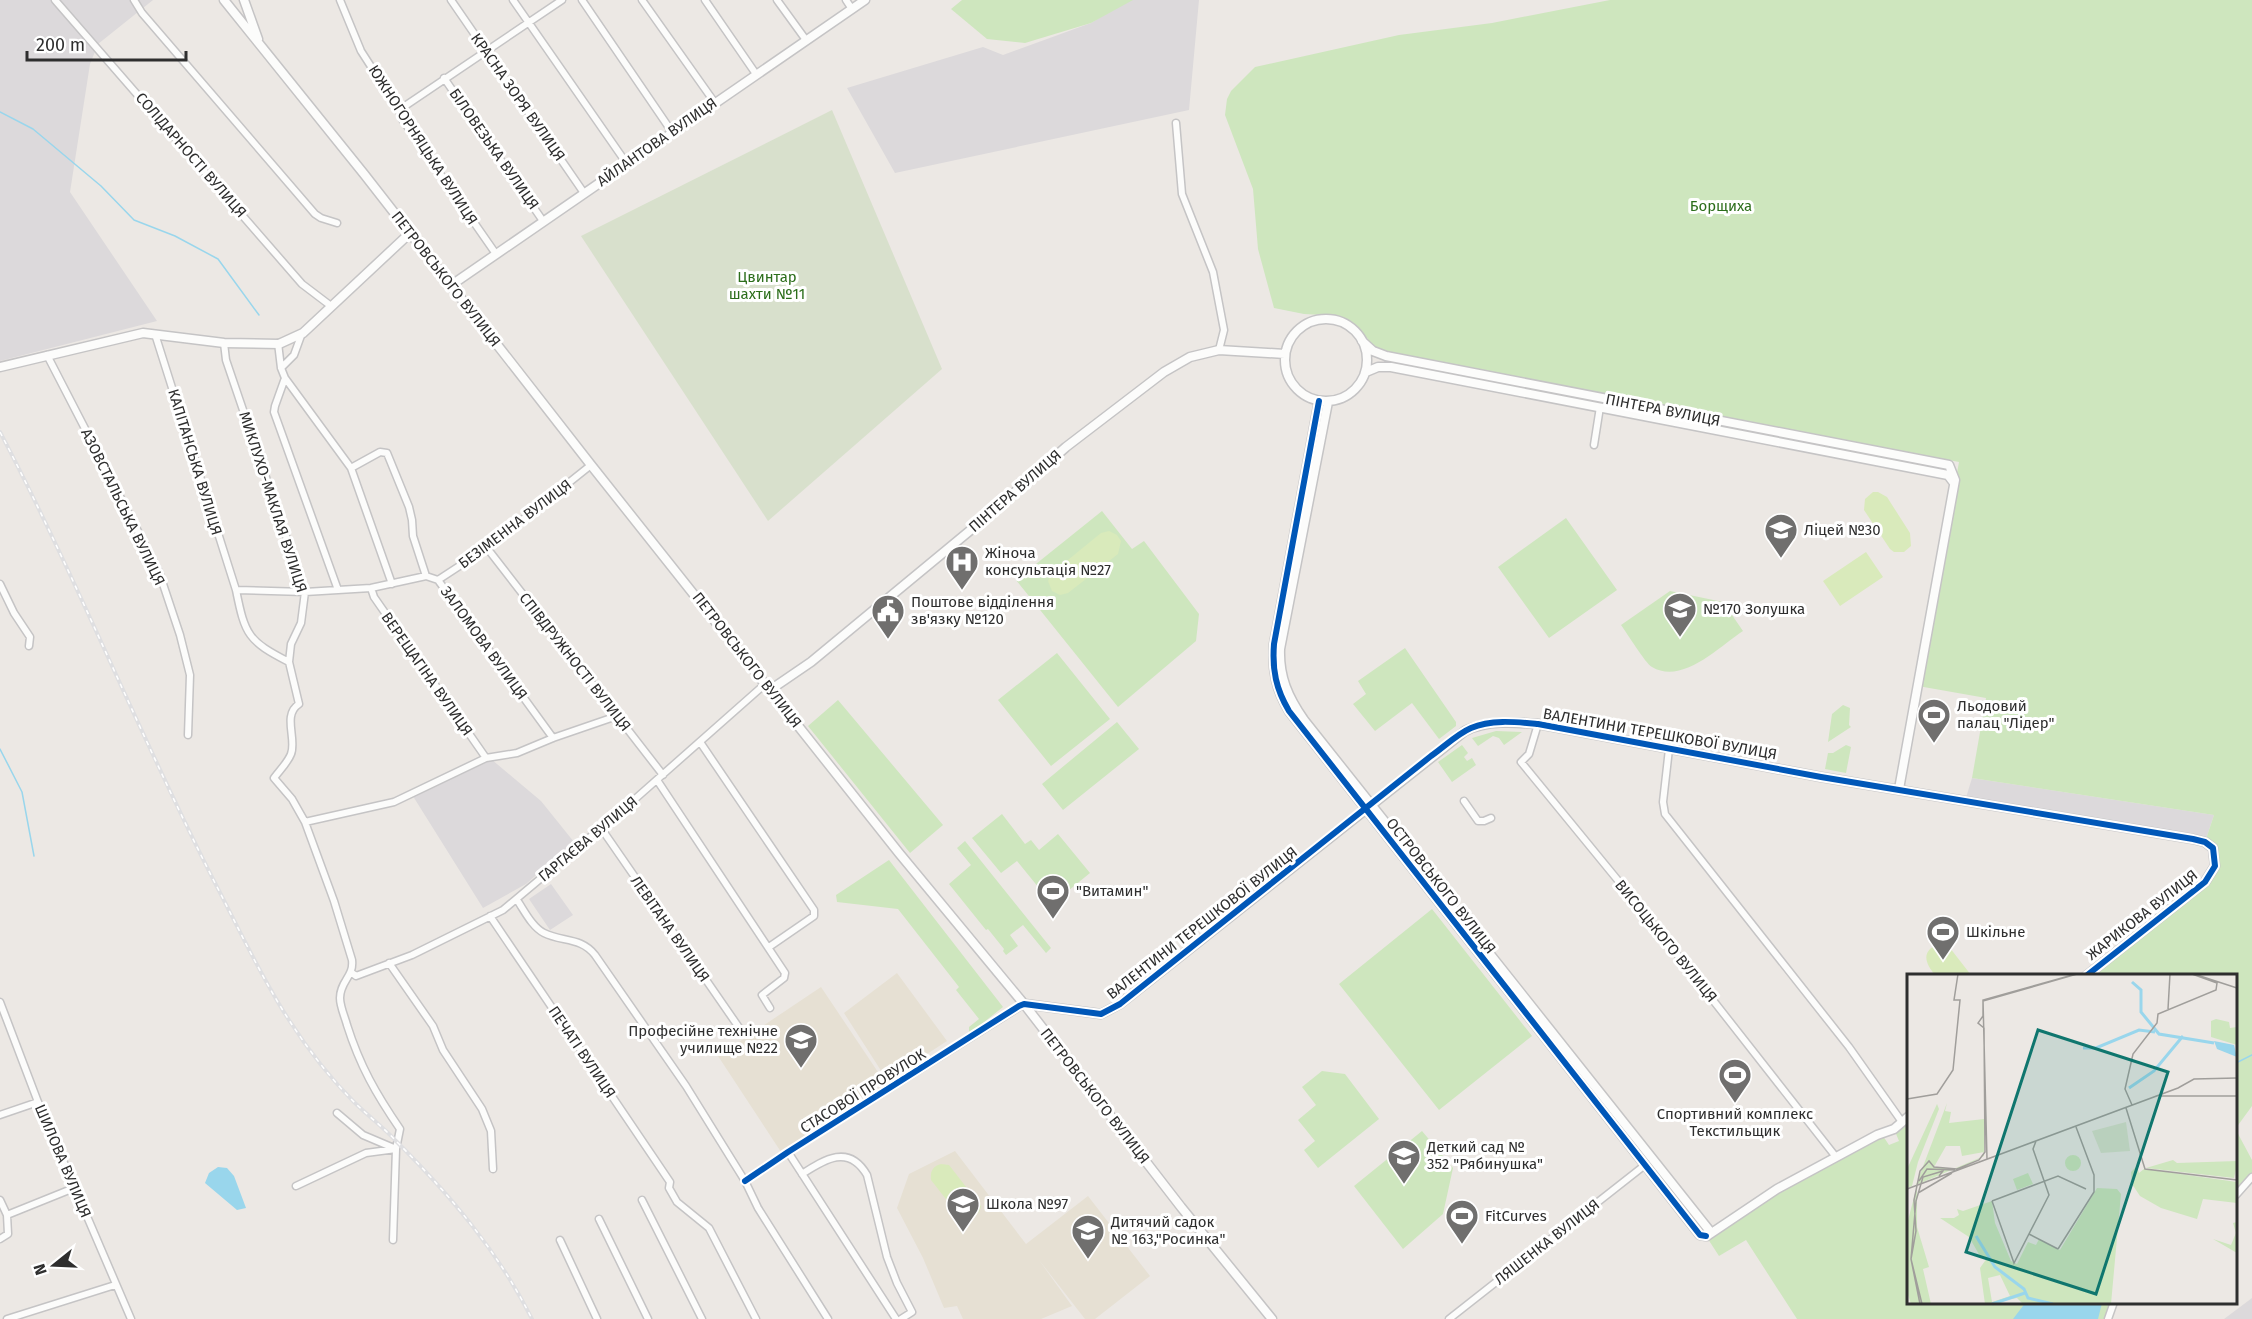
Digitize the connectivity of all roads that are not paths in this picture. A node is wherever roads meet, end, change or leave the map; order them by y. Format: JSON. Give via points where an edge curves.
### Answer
{"nodes":[{"id":1,"x":55,"y":0,"type":"edge"},
{"id":2,"x":134,"y":0,"type":"edge"},
{"id":3,"x":224,"y":0,"type":"edge"},
{"id":4,"x":244,"y":0,"type":"edge"},
{"id":5,"x":340,"y":0,"type":"edge"},
{"id":6,"x":451,"y":0,"type":"edge"},
{"id":7,"x":513,"y":0,"type":"edge"},
{"id":8,"x":562,"y":0,"type":"edge"},
{"id":9,"x":582,"y":0,"type":"edge"},
{"id":10,"x":642,"y":0,"type":"edge"},
{"id":11,"x":705,"y":0,"type":"edge"},
{"id":12,"x":777,"y":0,"type":"edge"},
{"id":13,"x":846,"y":0,"type":"edge"},
{"id":14,"x":865,"y":0,"type":"edge"},
{"id":15,"x":852,"y":9,"type":"junction"},
{"id":16,"x":529,"y":21,"type":"junction"},
{"id":17,"x":806,"y":40,"type":"junction"},
{"id":18,"x":261,"y":48,"type":"junction"},
{"id":19,"x":485,"y":50,"type":"junction"},
{"id":20,"x":756,"y":74,"type":"junction"},
{"id":21,"x":444,"y":78,"type":"junction"},
{"id":22,"x":715,"y":103,"type":"junction"},
{"id":23,"x":399,"y":110,"type":"junction"},
{"id":24,"x":1176,"y":123,"type":"dead end"},
{"id":25,"x":672,"y":132,"type":"junction"},
{"id":26,"x":627,"y":164,"type":"junction"},
{"id":27,"x":584,"y":193,"type":"junction"},
{"id":28,"x":543,"y":221,"type":"junction"},
{"id":29,"x":337,"y":223,"type":"dead end"},
{"id":30,"x":410,"y":233,"type":"junction"},
{"id":31,"x":496,"y":254,"type":"junction"},
{"id":32,"x":450,"y":286,"type":"junction"},
{"id":33,"x":331,"y":306,"type":"junction"},
{"id":34,"x":303,"y":333,"type":"junction"},
{"id":35,"x":155,"y":334,"type":"junction"},
{"id":36,"x":1362,"y":341,"type":"junction"},
{"id":37,"x":224,"y":343,"type":"junction"},
{"id":38,"x":278,"y":343,"type":"junction"},
{"id":39,"x":1219,"y":350,"type":"junction"},
{"id":40,"x":1285,"y":354,"type":"junction"},
{"id":41,"x":47,"y":355,"type":"junction"},
{"id":42,"x":0,"y":367,"type":"edge"},
{"id":43,"x":281,"y":368,"type":"junction"},
{"id":44,"x":1366,"y":372,"type":"junction"},
{"id":45,"x":285,"y":378,"type":"junction"},
{"id":46,"x":1324,"y":401,"type":"junction"},
{"id":47,"x":1600,"y":407,"type":"junction"},
{"id":48,"x":1660,"y":414,"type":"junction"},
{"id":49,"x":1594,"y":445,"type":"dead end"},
{"id":50,"x":591,"y":465,"type":"junction"},
{"id":51,"x":351,"y":468,"type":"junction"},
{"id":52,"x":487,"y":548,"type":"junction"},
{"id":53,"x":426,"y":576,"type":"junction"},
{"id":54,"x":438,"y":580,"type":"junction"},
{"id":55,"x":0,"y":584,"type":"edge"},
{"id":56,"x":392,"y":584,"type":"junction"},
{"id":57,"x":371,"y":588,"type":"junction"},
{"id":58,"x":236,"y":590,"type":"junction"},
{"id":59,"x":338,"y":590,"type":"junction"},
{"id":60,"x":305,"y":592,"type":"junction"},
{"id":61,"x":29,"y":646,"type":"dead end"},
{"id":62,"x":289,"y":662,"type":"junction"},
{"id":63,"x":768,"y":687,"type":"junction"},
{"id":64,"x":617,"y":716,"type":"junction"},
{"id":65,"x":1538,"y":724,"type":"junction"},
{"id":66,"x":188,"y":735,"type":"dead end"},
{"id":67,"x":553,"y":738,"type":"junction"},
{"id":68,"x":700,"y":742,"type":"junction"},
{"id":69,"x":1669,"y":749,"type":"junction"},
{"id":70,"x":486,"y":758,"type":"junction"},
{"id":71,"x":663,"y":775,"type":"junction"},
{"id":72,"x":657,"y":780,"type":"junction"},
{"id":73,"x":1899,"y":789,"type":"junction"},
{"id":74,"x":1464,"y":801,"type":"dead end"},
{"id":75,"x":1368,"y":806,"type":"junction"},
{"id":76,"x":1491,"y":818,"type":"dead end"},
{"id":77,"x":305,"y":822,"type":"junction"},
{"id":78,"x":601,"y":828,"type":"junction"},
{"id":79,"x":2205,"y":842,"type":"joint"},
{"id":80,"x":517,"y":900,"type":"junction"},
{"id":81,"x":490,"y":916,"type":"junction"},
{"id":82,"x":769,"y":947,"type":"junction"},
{"id":83,"x":389,"y":963,"type":"junction"},
{"id":84,"x":352,"y":973,"type":"junction"},
{"id":85,"x":2087,"y":974,"type":"edge"},
{"id":86,"x":0,"y":1002,"type":"edge"},
{"id":87,"x":1024,"y":1004,"type":"junction"},
{"id":88,"x":770,"y":1008,"type":"dead end"},
{"id":89,"x":740,"y":1029,"type":"dead end"},
{"id":90,"x":38,"y":1102,"type":"junction"},
{"id":91,"x":337,"y":1113,"type":"dead end"},
{"id":92,"x":0,"y":1115,"type":"edge"},
{"id":93,"x":1905,"y":1120,"type":"edge"},
{"id":94,"x":396,"y":1149,"type":"junction"},
{"id":95,"x":788,"y":1152,"type":"junction"},
{"id":96,"x":1836,"y":1157,"type":"junction"},
{"id":97,"x":1645,"y":1165,"type":"junction"},
{"id":98,"x":493,"y":1169,"type":"dead end"},
{"id":99,"x":802,"y":1174,"type":"junction"},
{"id":100,"x":2252,"y":1177,"type":"edge"},
{"id":101,"x":745,"y":1181,"type":"junction"},
{"id":102,"x":296,"y":1186,"type":"dead end"},
{"id":103,"x":74,"y":1188,"type":"junction"},
{"id":104,"x":2237,"y":1193,"type":"edge"},
{"id":105,"x":0,"y":1200,"type":"edge"},
{"id":106,"x":642,"y":1200,"type":"dead end"},
{"id":107,"x":7,"y":1215,"type":"junction"},
{"id":108,"x":599,"y":1220,"type":"dead end"},
{"id":109,"x":1706,"y":1236,"type":"junction"},
{"id":110,"x":0,"y":1239,"type":"edge"},
{"id":111,"x":393,"y":1240,"type":"dead end"},
{"id":112,"x":560,"y":1240,"type":"dead end"},
{"id":113,"x":115,"y":1285,"type":"junction"},
{"id":114,"x":2113,"y":1304,"type":"edge"},
{"id":115,"x":7,"y":1319,"type":"edge"},
{"id":116,"x":131,"y":1319,"type":"edge"},
{"id":117,"x":597,"y":1319,"type":"edge"},
{"id":118,"x":648,"y":1319,"type":"edge"},
{"id":119,"x":702,"y":1319,"type":"edge"},
{"id":120,"x":756,"y":1319,"type":"edge"},
{"id":121,"x":828,"y":1319,"type":"edge"},
{"id":122,"x":896,"y":1319,"type":"edge"},
{"id":123,"x":901,"y":1319,"type":"edge"},
{"id":124,"x":1272,"y":1319,"type":"edge"},
{"id":125,"x":1449,"y":1319,"type":"edge"},
{"id":126,"x":2108,"y":1319,"type":"edge"}],
"edges":[{"from":1,"to":33,"type":"street","name":"СОЛІДАРНОСТІ ВУЛИЦЯ","via":[[302,284]]},
{"from":2,"to":29,"type":"street","via":[[315,214]]},
{"from":3,"to":18,"type":"street","name":"ПЕТРОВСЬКОГО ВУЛИЦЯ"},
{"from":4,"to":18,"type":"street"},
{"from":5,"to":23,"type":"street","name":"ЮЖНОГОРНЯЦЬКА ВУЛИЦЯ","via":[[361,51]]},
{"from":6,"to":19,"type":"street","name":"КРАСНА ЗОРЯ ВУЛИЦЯ"},
{"from":7,"to":16,"type":"street"},
{"from":8,"to":16,"type":"street"},
{"from":9,"to":25,"type":"street"},
{"from":10,"to":22,"type":"street"},
{"from":11,"to":20,"type":"street"},
{"from":12,"to":17,"type":"street"},
{"from":13,"to":15,"type":"street"},
{"from":14,"to":15,"type":"street","name":"АЙЛАНТОВА ВУЛИЦЯ"},
{"from":15,"to":17,"type":"street","name":"АЙЛАНТОВА ВУЛИЦЯ"},
{"from":16,"to":19,"type":"street"},
{"from":16,"to":26,"type":"street"},
{"from":17,"to":20,"type":"street","name":"АЙЛАНТОВА ВУЛИЦЯ"},
{"from":18,"to":30,"type":"street","name":"ПЕТРОВСЬКОГО ВУЛИЦЯ"},
{"from":19,"to":21,"type":"street"},
{"from":19,"to":27,"type":"street","name":"КРАСНА ЗОРЯ ВУЛИЦЯ"},
{"from":20,"to":22,"type":"street","name":"АЙЛАНТОВА ВУЛИЦЯ"},
{"from":21,"to":23,"type":"street"},
{"from":21,"to":28,"type":"street","name":"БІЛОВЕЗЬКА ВУЛИЦЯ"},
{"from":22,"to":25,"type":"street","name":"АЙЛАНТОВА ВУЛИЦЯ"},
{"from":23,"to":31,"type":"street","name":"ЮЖНОГОРНЯЦЬКА ВУЛИЦЯ"},
{"from":24,"to":39,"type":"street","via":[[1182,195],[1213,272],[1224,330]]},
{"from":25,"to":26,"type":"street","name":"АЙЛАНТОВА ВУЛИЦЯ"},
{"from":26,"to":27,"type":"street","name":"АЙЛАНТОВА ВУЛИЦЯ"},
{"from":27,"to":28,"type":"street","name":"АЙЛАНТОВА ВУЛИЦЯ"},
{"from":28,"to":31,"type":"street","name":"АЙЛАНТОВА ВУЛИЦЯ"},
{"from":30,"to":32,"type":"street","name":"ПЕТРОВСЬКОГО ВУЛИЦЯ"},
{"from":30,"to":33,"type":"street"},
{"from":31,"to":32,"type":"street","name":"АЙЛАНТОВА ВУЛИЦЯ"},
{"from":32,"to":50,"type":"street","name":"ПЕТРОВСЬКОГО ВУЛИЦЯ"},
{"from":33,"to":34,"type":"street"},
{"from":34,"to":38,"type":"street"},
{"from":34,"to":43,"type":"street","via":[[294,355]]},
{"from":35,"to":37,"type":"street"},
{"from":35,"to":41,"type":"street","via":[[142,333]]},
{"from":35,"to":58,"type":"street","name":"КАПІТАНСЬКА ВУЛИЦЯ"},
{"from":36,"to":40,"type":"street","via":[[1343,322],[1318,320],[1295,333]]},
{"from":36,"to":44,"type":"street"},
{"from":36,"to":48,"type":"street","name":"ПІНТЕРА ВУЛИЦЯ","via":[[1386,356]]},
{"from":37,"to":38,"type":"street"},
{"from":37,"to":60,"type":"street","name":"МИКЛУХО-МАКЛАЯ ВУЛИЦЯ","via":[[226,360]]},
{"from":38,"to":43,"type":"street"},
{"from":39,"to":40,"type":"street","name":"ПІНТЕРА ВУЛИЦЯ"},
{"from":39,"to":63,"type":"street","name":"ПІНТЕРА ВУЛИЦЯ","via":[[1190,357],[1164,372],[1066,447],[811,662]]},
{"from":40,"to":46,"type":"street","via":[[1293,386],[1304,395]]},
{"from":41,"to":42,"type":"street"},
{"from":41,"to":66,"type":"street","name":"АЗОВСТАЛЬСЬКА ВУЛИЦЯ","via":[[159,572],[190,675]]},
{"from":43,"to":45,"type":"street"},
{"from":44,"to":46,"type":"street","via":[[1353,392],[1338,400]]},
{"from":44,"to":47,"type":"street","name":"ПІНТЕРА ВУЛИЦЯ","via":[[1391,367]]},
{"from":45,"to":51,"type":"street"},
{"from":45,"to":59,"type":"street","via":[[274,412]]},
{"from":46,"to":75,"type":"street","name":"ОСТРОВСЬКОГО ВУЛИЦЯ","via":[[1285,605],[1280,662],[1286,690],[1304,720]]},
{"from":47,"to":48,"type":"street","name":"ПІНТЕРА ВУЛИЦЯ"},
{"from":47,"to":49,"type":"street"},
{"from":48,"to":73,"type":"street","name":"ПІНТЕРА ВУЛИЦЯ","via":[[1810,443],[1948,476],[1954,484]]},
{"from":50,"to":52,"type":"street","name":"БЕЗІМЕННА ВУЛИЦЯ"},
{"from":50,"to":63,"type":"street","name":"ПЕТРОВСЬКОГО ВУЛИЦЯ"},
{"from":51,"to":53,"type":"street","name":"ЗАЛОМОВА ВУЛИЦЯ","via":[[380,452],[390,457],[409,507],[413,536]]},
{"from":51,"to":56,"type":"street"},
{"from":52,"to":54,"type":"street","name":"БЕЗІМЕННА ВУЛИЦЯ"},
{"from":52,"to":64,"type":"street","name":"СПІВДРУЖНОСТІ ВУЛИЦЯ"},
{"from":53,"to":54,"type":"street","name":"ЗАЛОМОВА ВУЛИЦЯ"},
{"from":53,"to":56,"type":"street"},
{"from":54,"to":67,"type":"street","name":"ЗАЛОМОВА ВУЛИЦЯ"},
{"from":55,"to":61,"type":"street","via":[[30,637]]},
{"from":56,"to":57,"type":"street"},
{"from":57,"to":59,"type":"street"},
{"from":57,"to":70,"type":"street","name":"ВЕРЕЩАГІНА ВУЛИЦЯ"},
{"from":58,"to":60,"type":"street"},
{"from":58,"to":62,"type":"street","name":"КАПІТАНСЬКА ВУЛИЦЯ","via":[[246,631],[263,649]]},
{"from":59,"to":60,"type":"street"},
{"from":60,"to":62,"type":"street","name":"МИКЛУХО-МАКЛАЯ ВУЛИЦЯ"},
{"from":62,"to":77,"type":"street","via":[[299,704],[291,717],[292,753],[274,778]]},
{"from":63,"to":68,"type":"street","name":"ГАРГАЄВА ВУЛИЦЯ"},
{"from":63,"to":87,"type":"street","name":"ПЕТРОВСЬКОГО ВУЛИЦЯ"},
{"from":64,"to":67,"type":"street"},
{"from":64,"to":71,"type":"street","name":"СПІВДРУЖНОСТІ ВУЛИЦЯ"},
{"from":65,"to":69,"type":"street","name":"ВАЛЕНТИНИ ТЕРЕШКОВОЇ ВУЛИЦЯ"},
{"from":65,"to":75,"type":"street","name":"ВАЛЕНТИНИ ТЕРЕШКОВОЇ ВУЛИЦЯ","via":[[1497,723],[1471,728]]},
{"from":65,"to":96,"type":"street","name":"ВИСОЦЬКОГО ВУЛИЦЯ","via":[[1529,754],[1521,762]]},
{"from":67,"to":70,"type":"street","via":[[518,753]]},
{"from":68,"to":71,"type":"street","name":"ГАРГАЄВА ВУЛИЦЯ"},
{"from":68,"to":82,"type":"street","via":[[814,910],[814,916]]},
{"from":69,"to":73,"type":"street","name":"ВАЛЕНТИНИ ТЕРЕШКОВОЇ ВУЛИЦЯ"},
{"from":69,"to":93,"type":"street","via":[[1665,814]]},
{"from":70,"to":77,"type":"street","via":[[394,802]]},
{"from":71,"to":72,"type":"street","name":"ГАРГАЄВА ВУЛИЦЯ"},
{"from":72,"to":78,"type":"street","name":"ГАРГАЄВА ВУЛИЦЯ"},
{"from":72,"to":82,"type":"street"},
{"from":73,"to":79,"type":"street","name":"ВАЛЕНТИНИ ТЕРЕШКОВОЇ ВУЛИЦЯ"},
{"from":74,"to":76,"type":"street","via":[[1478,820]]},
{"from":75,"to":87,"type":"street","name":"ВАЛЕНТИНИ ТЕРЕШКОВОЇ ВУЛИЦЯ","via":[[1105,1013]]},
{"from":75,"to":97,"type":"street","name":"ОСТРОВСЬКОГО ВУЛИЦЯ"},
{"from":75,"to":109,"type":"street","name":"ОСТРОВСЬКОГО ВУЛИЦЯ","via":[[1709,1230]]},
{"from":77,"to":84,"type":"street","via":[[346,940]]},
{"from":78,"to":80,"type":"street","name":"ГАРГАЄВА ВУЛИЦЯ"},
{"from":78,"to":89,"type":"street","name":"ЛЕВІТАНА ВУЛИЦЯ"},
{"from":79,"to":85,"type":"street","name":"ЖАРИКОВА ВУЛИЦЯ","via":[[2213,848],[2215,866],[2211,875]]},
{"from":80,"to":81,"type":"street","name":"ГАРГАЄВА ВУЛИЦЯ"},
{"from":80,"to":101,"type":"street","via":[[544,933],[591,949],[686,1086]]},
{"from":81,"to":83,"type":"street","name":"ГАРГАЄВА ВУЛИЦЯ"},
{"from":81,"to":120,"type":"street","name":"ПЕЧАТІ ВУЛИЦЯ","via":[[670,1182],[669,1188],[683,1208],[709,1228]]},
{"from":82,"to":88,"type":"street","via":[[786,976],[762,995]]},
{"from":83,"to":84,"type":"street","name":"ГАРГАЄВА ВУЛИЦЯ","via":[[356,976]]},
{"from":83,"to":98,"type":"street","via":[[434,1026],[443,1050],[482,1109],[491,1131]]},
{"from":84,"to":94,"type":"street","via":[[342,987],[339,1001],[357,1057],[400,1129]]},
{"from":86,"to":90,"type":"street","name":"ШИЛОВА ВУЛИЦЯ"},
{"from":87,"to":95,"type":"street","name":"СТАСОВОЇ ПРОВУЛОК"},
{"from":87,"to":124,"type":"street","name":"ПЕТРОВСЬКОГО ВУЛИЦЯ"},
{"from":90,"to":92,"type":"street"},
{"from":90,"to":103,"type":"street","name":"ШИЛОВА ВУЛИЦЯ"},
{"from":91,"to":94,"type":"street","via":[[363,1135]]},
{"from":93,"to":96,"type":"street"},
{"from":94,"to":102,"type":"street","via":[[366,1152]]},
{"from":94,"to":111,"type":"street"},
{"from":95,"to":99,"type":"street"},
{"from":95,"to":101,"type":"street","name":"СТАСОВОЇ ПРОВУЛОК"},
{"from":96,"to":109,"type":"street","via":[[1777,1189]]},
{"from":97,"to":109,"type":"street","name":"ОСТРОВСЬКОГО ВУЛИЦЯ","via":[[1700,1234]]},
{"from":97,"to":125,"type":"street","name":"ЛЯШЕНКА ВУЛИЦЯ"},
{"from":99,"to":122,"type":"street"},
{"from":99,"to":123,"type":"street","via":[[835,1157],[849,1158],[862,1167],[887,1257],[912,1312]]},
{"from":100,"to":104,"type":"street"},
{"from":101,"to":121,"type":"street"},
{"from":103,"to":107,"type":"street"},
{"from":103,"to":113,"type":"street","name":"ШИЛОВА ВУЛИЦЯ"},
{"from":105,"to":107,"type":"street"},
{"from":106,"to":119,"type":"street"},
{"from":107,"to":110,"type":"street","via":[[8,1233]]},
{"from":108,"to":118,"type":"street"},
{"from":112,"to":117,"type":"street"},
{"from":113,"to":115,"type":"street"},
{"from":113,"to":116,"type":"street","name":"ШИЛОВА ВУЛИЦЯ"},
{"from":114,"to":126,"type":"street"}]}
